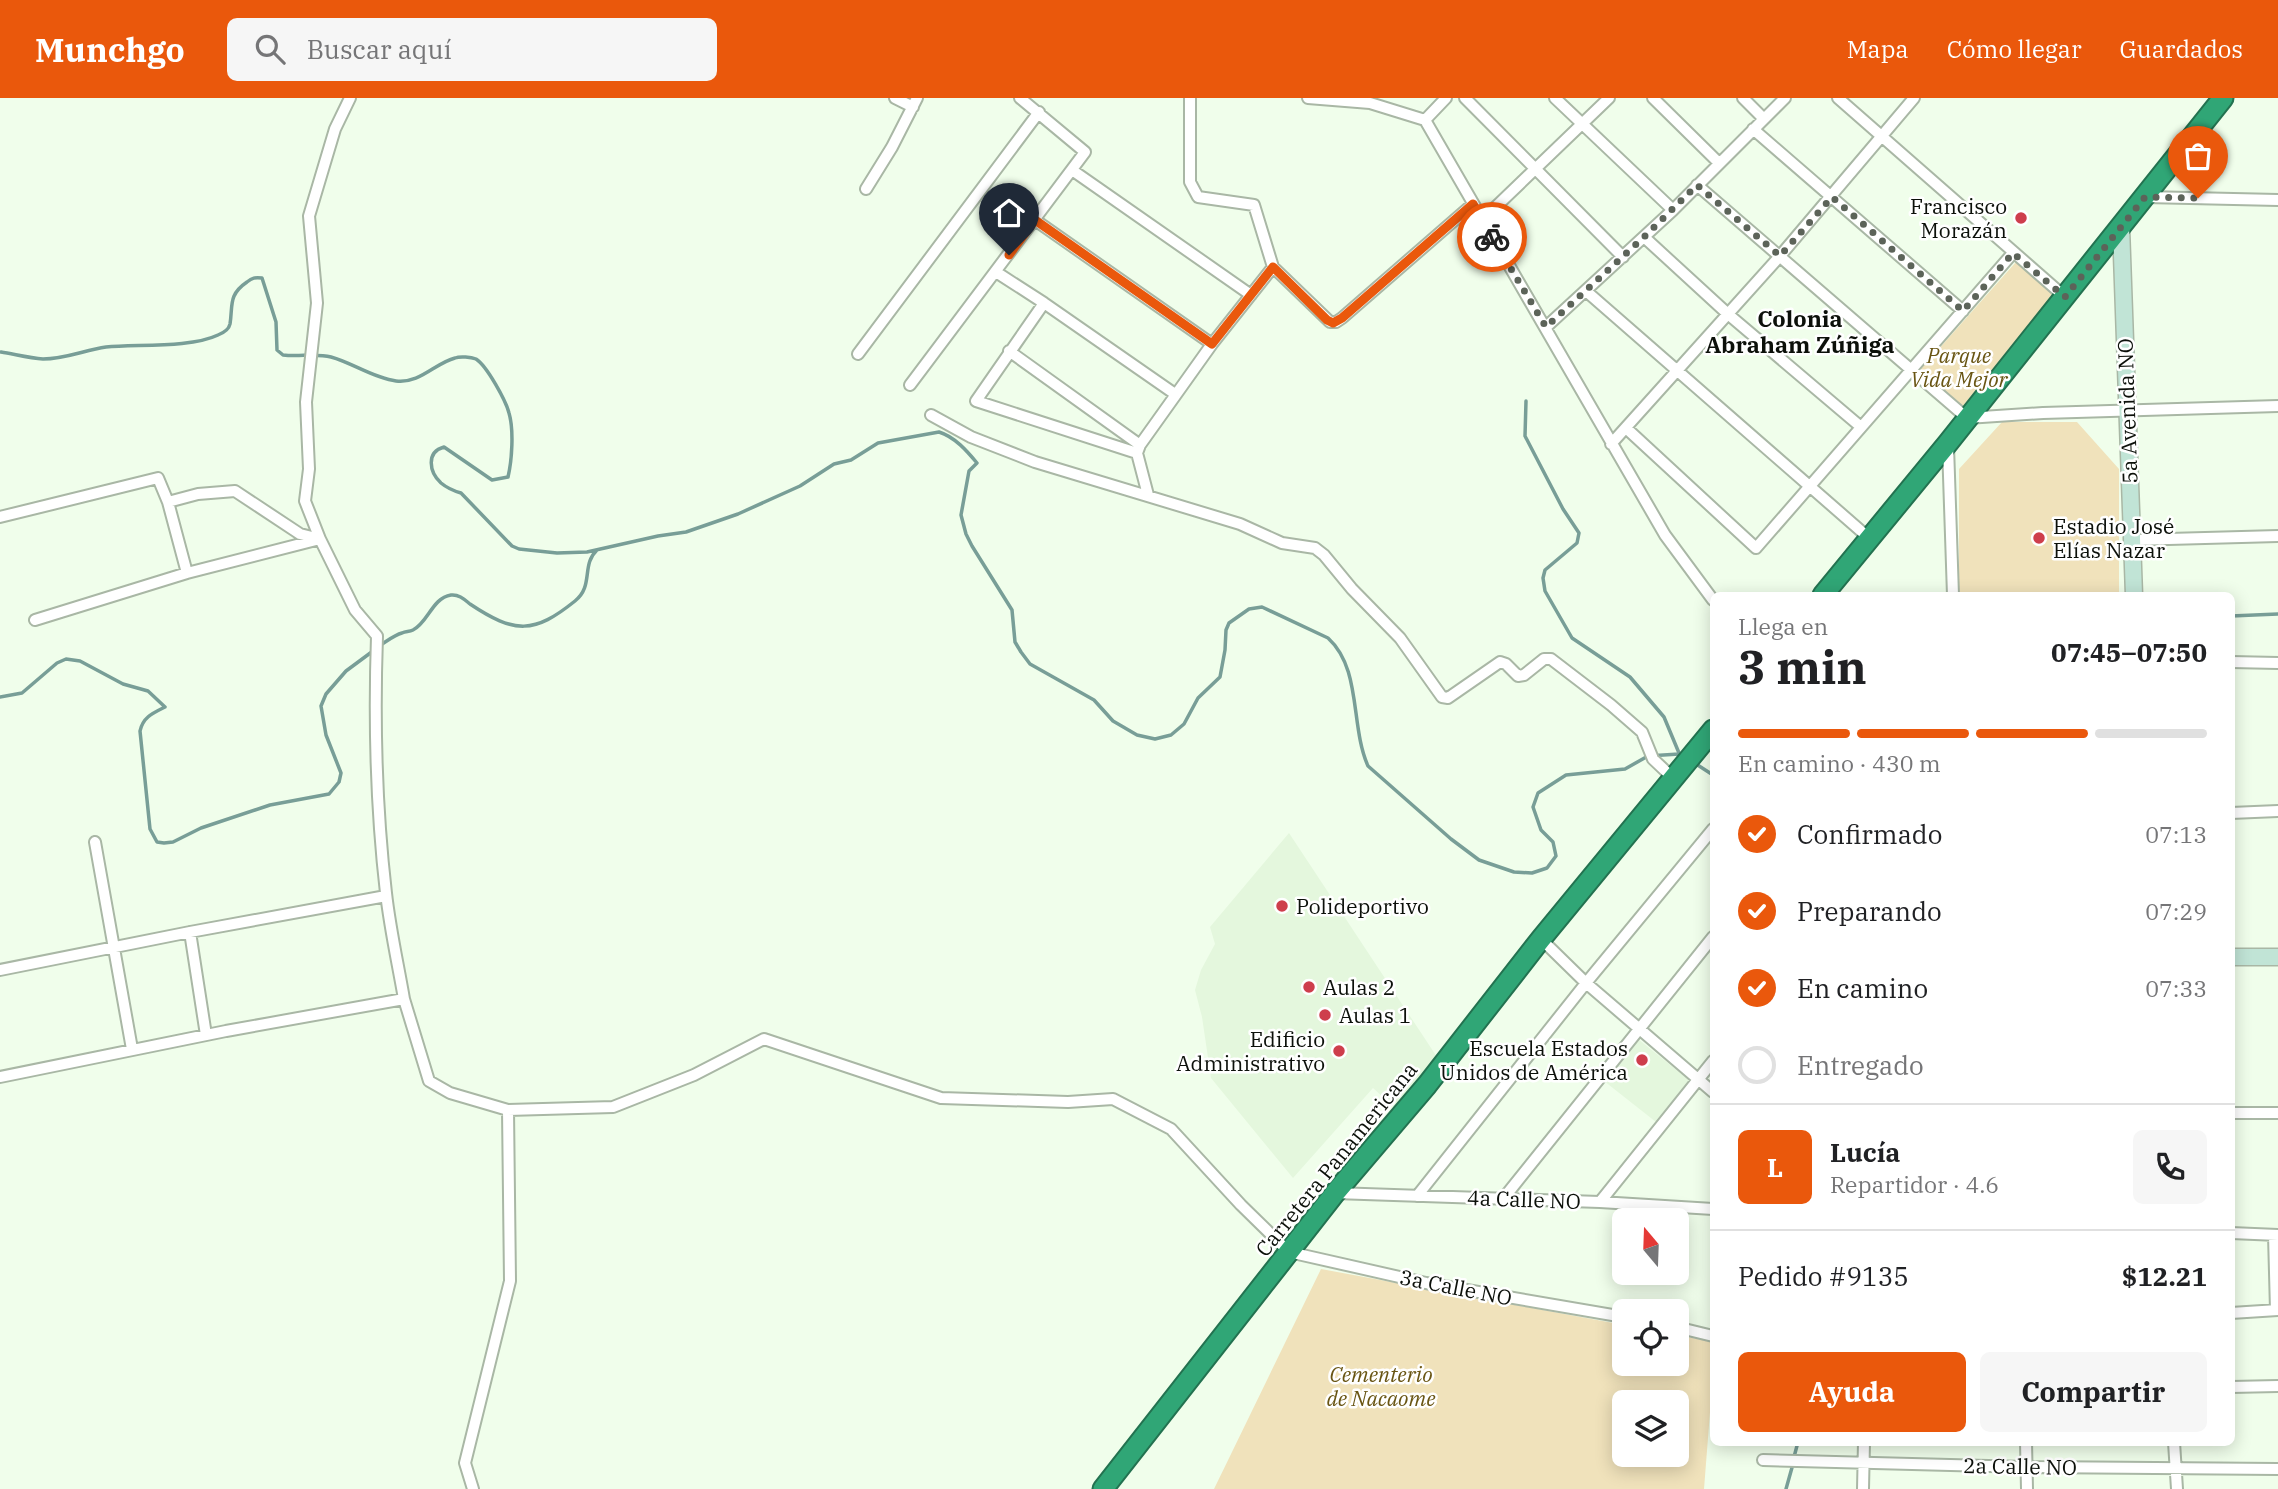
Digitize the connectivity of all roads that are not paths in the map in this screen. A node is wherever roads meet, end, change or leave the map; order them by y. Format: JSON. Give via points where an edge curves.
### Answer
{"nodes":[{"id":1,"x":349,"y":98,"type":"edge"},
{"id":2,"x":895,"y":98,"type":"edge"},
{"id":3,"x":1020,"y":98,"type":"edge"},
{"id":4,"x":1190,"y":98,"type":"edge"},
{"id":5,"x":1308,"y":98,"type":"edge"},
{"id":6,"x":1434,"y":98,"type":"edge"},
{"id":7,"x":1446,"y":98,"type":"edge"},
{"id":8,"x":1465,"y":98,"type":"edge"},
{"id":9,"x":1555,"y":98,"type":"edge"},
{"id":10,"x":1609,"y":98,"type":"edge"},
{"id":11,"x":1653,"y":98,"type":"edge"},
{"id":12,"x":1743,"y":98,"type":"edge"},
{"id":13,"x":1785,"y":98,"type":"edge"},
{"id":14,"x":1838,"y":98,"type":"edge"},
{"id":15,"x":1914,"y":98,"type":"edge"},
{"id":16,"x":2223,"y":98,"type":"edge"},
{"id":17,"x":1369,"y":100,"type":"edge"},
{"id":18,"x":915,"y":103,"type":"edge"},
{"id":19,"x":1039,"y":112,"type":"junction"},
{"id":20,"x":1764,"y":119,"type":"junction"},
{"id":21,"x":1424,"y":120,"type":"junction"},
{"id":22,"x":1583,"y":123,"type":"junction"},
{"id":23,"x":1754,"y":129,"type":"junction"},
{"id":24,"x":1882,"y":136,"type":"junction"},
{"id":25,"x":1719,"y":163,"type":"junction"},
{"id":26,"x":1536,"y":169,"type":"junction"},
{"id":27,"x":1072,"y":170,"type":"junction"},
{"id":28,"x":1697,"y":185,"type":"junction"},
{"id":29,"x":866,"y":189,"type":"dead end"},
{"id":30,"x":1832,"y":197,"type":"junction"},
{"id":31,"x":2145,"y":197,"type":"junction"},
{"id":32,"x":2278,"y":200,"type":"edge"},
{"id":33,"x":1473,"y":204,"type":"junction"},
{"id":34,"x":1673,"y":210,"type":"junction"},
{"id":35,"x":1035,"y":220,"type":"junction"},
{"id":36,"x":1482,"y":220,"type":"junction"},
{"id":37,"x":2121,"y":228,"type":"junction"},
{"id":38,"x":1644,"y":237,"type":"junction"},
{"id":39,"x":2013,"y":253,"type":"junction"},
{"id":40,"x":1780,"y":256,"type":"junction"},
{"id":41,"x":1623,"y":257,"type":"junction"},
{"id":42,"x":1273,"y":267,"type":"junction"},
{"id":43,"x":996,"y":272,"type":"junction"},
{"id":44,"x":1586,"y":291,"type":"junction"},
{"id":45,"x":1251,"y":295,"type":"junction"},
{"id":46,"x":2065,"y":297,"type":"junction"},
{"id":47,"x":1044,"y":303,"type":"junction"},
{"id":48,"x":1963,"y":311,"type":"junction"},
{"id":49,"x":1729,"y":315,"type":"junction"},
{"id":50,"x":1546,"y":327,"type":"junction"},
{"id":51,"x":1212,"y":344,"type":"junction"},
{"id":52,"x":1009,"y":351,"type":"junction"},
{"id":53,"x":858,"y":354,"type":"dead end"},
{"id":54,"x":1678,"y":370,"type":"junction"},
{"id":55,"x":1910,"y":371,"type":"junction"},
{"id":56,"x":910,"y":385,"type":"dead end"},
{"id":57,"x":1175,"y":394,"type":"junction"},
{"id":58,"x":2278,"y":406,"type":"edge"},
{"id":59,"x":2127,"y":411,"type":"junction"},
{"id":60,"x":931,"y":415,"type":"dead end"},
{"id":61,"x":1967,"y":418,"type":"junction"},
{"id":62,"x":1861,"y":427,"type":"junction"},
{"id":63,"x":1626,"y":428,"type":"junction"},
{"id":64,"x":1948,"y":443,"type":"junction"},
{"id":65,"x":1611,"y":444,"type":"junction"},
{"id":66,"x":1139,"y":449,"type":"junction"},
{"id":67,"x":1810,"y":486,"type":"junction"},
{"id":68,"x":1148,"y":495,"type":"junction"},
{"id":69,"x":168,"y":502,"type":"junction"},
{"id":70,"x":0,"y":517,"type":"edge"},
{"id":71,"x":2278,"y":536,"type":"edge"},
{"id":72,"x":1869,"y":538,"type":"junction"},
{"id":73,"x":320,"y":539,"type":"junction"},
{"id":74,"x":2132,"y":540,"type":"junction"},
{"id":75,"x":187,"y":573,"type":"junction"},
{"id":76,"x":1825,"y":592,"type":"edge"},
{"id":77,"x":1953,"y":592,"type":"edge"},
{"id":78,"x":2134,"y":592,"type":"edge"},
{"id":79,"x":1710,"y":596,"type":"edge"},
{"id":80,"x":35,"y":620,"type":"dead end"},
{"id":81,"x":2235,"y":662,"type":"edge"},
{"id":82,"x":2278,"y":663,"type":"edge"},
{"id":83,"x":1710,"y":734,"type":"edge"},
{"id":84,"x":1683,"y":766,"type":"junction"},
{"id":85,"x":2278,"y":811,"type":"edge"},
{"id":86,"x":2235,"y":813,"type":"edge"},
{"id":87,"x":1710,"y":833,"type":"edge"},
{"id":88,"x":95,"y":842,"type":"dead end"},
{"id":89,"x":386,"y":896,"type":"junction"},
{"id":90,"x":190,"y":932,"type":"junction"},
{"id":91,"x":1541,"y":939,"type":"junction"},
{"id":92,"x":1710,"y":941,"type":"edge"},
{"id":93,"x":114,"y":948,"type":"junction"},
{"id":94,"x":2235,"y":957,"type":"edge"},
{"id":95,"x":2278,"y":957,"type":"edge"},
{"id":96,"x":0,"y":970,"type":"edge"},
{"id":97,"x":1586,"y":983,"type":"junction"},
{"id":98,"x":404,"y":999,"type":"junction"},
{"id":99,"x":1639,"y":1030,"type":"junction"},
{"id":100,"x":206,"y":1035,"type":"junction"},
{"id":101,"x":132,"y":1049,"type":"junction"},
{"id":102,"x":1710,"y":1064,"type":"edge"},
{"id":103,"x":0,"y":1077,"type":"edge"},
{"id":104,"x":1698,"y":1080,"type":"junction"},
{"id":105,"x":1710,"y":1090,"type":"edge"},
{"id":106,"x":508,"y":1111,"type":"junction"},
{"id":107,"x":2235,"y":1113,"type":"edge"},
{"id":108,"x":2278,"y":1113,"type":"edge"},
{"id":109,"x":1335,"y":1193,"type":"junction"},
{"id":110,"x":1417,"y":1196,"type":"junction"},
{"id":111,"x":1503,"y":1199,"type":"junction"},
{"id":112,"x":1600,"y":1202,"type":"junction"},
{"id":113,"x":1710,"y":1209,"type":"edge"},
{"id":114,"x":2235,"y":1233,"type":"edge"},
{"id":115,"x":2276,"y":1235,"type":"edge"},
{"id":116,"x":1289,"y":1252,"type":"junction"},
{"id":117,"x":2277,"y":1310,"type":"edge"},
{"id":118,"x":2235,"y":1313,"type":"edge"},
{"id":119,"x":1612,"y":1315,"type":"edge"},
{"id":120,"x":1689,"y":1330,"type":"edge"},
{"id":121,"x":1710,"y":1335,"type":"edge"},
{"id":122,"x":2278,"y":1386,"type":"edge"},
{"id":123,"x":2235,"y":1387,"type":"edge"},
{"id":124,"x":1864,"y":1446,"type":"edge"},
{"id":125,"x":2026,"y":1446,"type":"edge"},
{"id":126,"x":2174,"y":1446,"type":"edge"},
{"id":127,"x":1763,"y":1460,"type":"dead end"},
{"id":128,"x":1863,"y":1463,"type":"junction"},
{"id":129,"x":2027,"y":1467,"type":"junction"},
{"id":130,"x":2176,"y":1468,"type":"junction"},
{"id":131,"x":2278,"y":1469,"type":"edge"},
{"id":132,"x":473,"y":1489,"type":"edge"},
{"id":133,"x":1103,"y":1489,"type":"edge"},
{"id":134,"x":1863,"y":1489,"type":"edge"},
{"id":135,"x":2027,"y":1489,"type":"edge"},
{"id":136,"x":2177,"y":1489,"type":"edge"}],
"edges":[{"from":1,"to":73,"type":"street","via":[[309,216],[317,303],[306,402],[309,470],[305,501]]},
{"from":2,"to":18,"type":"street"},
{"from":3,"to":19,"type":"street"},
{"from":4,"to":42,"type":"street","via":[[1190,182],[1198,197],[1254,205]]},
{"from":5,"to":17,"type":"street"},
{"from":6,"to":21,"type":"street"},
{"from":7,"to":21,"type":"street"},
{"from":8,"to":26,"type":"street"},
{"from":9,"to":22,"type":"street"},
{"from":10,"to":22,"type":"street"},
{"from":11,"to":25,"type":"street"},
{"from":12,"to":20,"type":"street"},
{"from":13,"to":20,"type":"street"},
{"from":14,"to":24,"type":"street"},
{"from":15,"to":24,"type":"street"},
{"from":16,"to":31,"type":"highway"},
{"from":17,"to":21,"type":"street"},
{"from":18,"to":29,"type":"street"},
{"from":19,"to":27,"type":"street","via":[[1085,152]]},
{"from":19,"to":53,"type":"street"},
{"from":20,"to":23,"type":"street"},
{"from":21,"to":33,"type":"street"},
{"from":22,"to":26,"type":"street"},
{"from":22,"to":34,"type":"street"},
{"from":23,"to":25,"type":"street"},
{"from":23,"to":30,"type":"street"},
{"from":24,"to":30,"type":"street"},
{"from":24,"to":39,"type":"street"},
{"from":25,"to":28,"type":"street"},
{"from":26,"to":36,"type":"street"},
{"from":26,"to":41,"type":"street"},
{"from":27,"to":35,"type":"street"},
{"from":27,"to":45,"type":"street"},
{"from":28,"to":34,"type":"street"},
{"from":28,"to":40,"type":"street"},
{"from":30,"to":40,"type":"street"},
{"from":30,"to":48,"type":"street"},
{"from":31,"to":32,"type":"street"},
{"from":31,"to":37,"type":"highway"},
{"from":33,"to":36,"type":"street"},
{"from":33,"to":42,"type":"street","via":[[1336,322],[1327,320]]},
{"from":34,"to":38,"type":"street"},
{"from":35,"to":43,"type":"street"},
{"from":35,"to":51,"type":"street"},
{"from":36,"to":50,"type":"street"},
{"from":37,"to":46,"type":"highway"},
{"from":37,"to":59,"type":"street","name":"5a Avenida NO"},
{"from":38,"to":41,"type":"street"},
{"from":38,"to":49,"type":"street"},
{"from":39,"to":46,"type":"street"},
{"from":39,"to":48,"type":"street"},
{"from":40,"to":49,"type":"street"},
{"from":40,"to":55,"type":"street"},
{"from":41,"to":44,"type":"street"},
{"from":42,"to":45,"type":"street"},
{"from":43,"to":47,"type":"street"},
{"from":43,"to":56,"type":"street"},
{"from":44,"to":50,"type":"street"},
{"from":44,"to":54,"type":"street"},
{"from":45,"to":51,"type":"street"},
{"from":46,"to":61,"type":"highway"},
{"from":47,"to":52,"type":"street"},
{"from":47,"to":57,"type":"street"},
{"from":48,"to":55,"type":"street"},
{"from":49,"to":54,"type":"street"},
{"from":49,"to":62,"type":"street"},
{"from":50,"to":65,"type":"street"},
{"from":51,"to":57,"type":"street"},
{"from":52,"to":66,"type":"street"},
{"from":52,"to":66,"type":"street","via":[[976,401]]},
{"from":54,"to":63,"type":"street"},
{"from":54,"to":67,"type":"street"},
{"from":55,"to":61,"type":"street"},
{"from":55,"to":62,"type":"street"},
{"from":57,"to":66,"type":"street"},
{"from":58,"to":59,"type":"street"},
{"from":59,"to":61,"type":"street"},
{"from":59,"to":74,"type":"street","name":"5a Avenida NO"},
{"from":60,"to":68,"type":"street","via":[[971,437],[1035,462]]},
{"from":61,"to":64,"type":"highway"},
{"from":62,"to":67,"type":"street"},
{"from":63,"to":65,"type":"street"},
{"from":63,"to":67,"type":"street","via":[[1756,548]]},
{"from":64,"to":72,"type":"highway"},
{"from":64,"to":77,"type":"street"},
{"from":65,"to":79,"type":"street","via":[[1665,535]]},
{"from":66,"to":68,"type":"street"},
{"from":67,"to":72,"type":"street"},
{"from":68,"to":84,"type":"street","via":[[1240,524],[1282,544],[1315,548],[1400,638],[1442,697],[1448,698],[1500,662],[1518,676],[1551,659],[1642,732],[1653,759]]},
{"from":69,"to":70,"type":"street","via":[[158,478]]},
{"from":69,"to":73,"type":"street","via":[[235,491],[300,534]]},
{"from":69,"to":75,"type":"street"},
{"from":71,"to":74,"type":"street"},
{"from":72,"to":76,"type":"highway"},
{"from":73,"to":75,"type":"street"},
{"from":73,"to":89,"type":"street","via":[[355,610],[377,636],[374,708]]},
{"from":74,"to":78,"type":"street","name":"5a Avenida NO"},
{"from":75,"to":80,"type":"street"},
{"from":81,"to":82,"type":"street"},
{"from":83,"to":84,"type":"highway","name":"Carretera Panamericana"},
{"from":84,"to":91,"type":"highway","name":"Carretera Panamericana"},
{"from":85,"to":86,"type":"street"},
{"from":87,"to":97,"type":"street"},
{"from":88,"to":93,"type":"street"},
{"from":89,"to":90,"type":"street"},
{"from":89,"to":98,"type":"street"},
{"from":90,"to":93,"type":"street"},
{"from":90,"to":100,"type":"street"},
{"from":91,"to":97,"type":"street"},
{"from":91,"to":109,"type":"highway","name":"Carretera Panamericana"},
{"from":92,"to":99,"type":"street"},
{"from":93,"to":96,"type":"street"},
{"from":93,"to":101,"type":"street"},
{"from":94,"to":95,"type":"street"},
{"from":97,"to":99,"type":"street"},
{"from":97,"to":110,"type":"street"},
{"from":98,"to":100,"type":"street"},
{"from":98,"to":106,"type":"street","via":[[429,1081],[450,1093]]},
{"from":99,"to":104,"type":"street"},
{"from":99,"to":111,"type":"street"},
{"from":100,"to":101,"type":"street"},
{"from":101,"to":103,"type":"street"},
{"from":102,"to":104,"type":"street"},
{"from":104,"to":105,"type":"street"},
{"from":104,"to":112,"type":"street"},
{"from":106,"to":116,"type":"street","via":[[613,1107],[694,1075],[764,1039],[940,1098],[1113,1100],[1171,1129]]},
{"from":106,"to":132,"type":"street","via":[[510,1280],[465,1463]]},
{"from":107,"to":108,"type":"street"},
{"from":109,"to":110,"type":"street","name":"4a Calle NO"},
{"from":109,"to":116,"type":"highway","name":"Carretera Panamericana"},
{"from":110,"to":111,"type":"street","name":"4a Calle NO"},
{"from":111,"to":112,"type":"street","name":"4a Calle NO"},
{"from":112,"to":113,"type":"street","name":"4a Calle NO"},
{"from":114,"to":115,"type":"street"},
{"from":115,"to":117,"type":"street"},
{"from":116,"to":119,"type":"street","name":"3a Calle NO","via":[[1426,1283]]},
{"from":116,"to":133,"type":"highway","name":"Carretera Panamericana"},
{"from":117,"to":118,"type":"street"},
{"from":120,"to":121,"type":"street"},
{"from":122,"to":123,"type":"street"},
{"from":124,"to":128,"type":"street"},
{"from":125,"to":129,"type":"street"},
{"from":126,"to":130,"type":"street"},
{"from":127,"to":128,"type":"street","name":"2a Calle NO"},
{"from":128,"to":129,"type":"street","name":"2a Calle NO"},
{"from":128,"to":134,"type":"street"},
{"from":129,"to":130,"type":"street","name":"2a Calle NO"},
{"from":129,"to":135,"type":"street"},
{"from":130,"to":131,"type":"street","name":"2a Calle NO"},
{"from":130,"to":136,"type":"street"}]}
